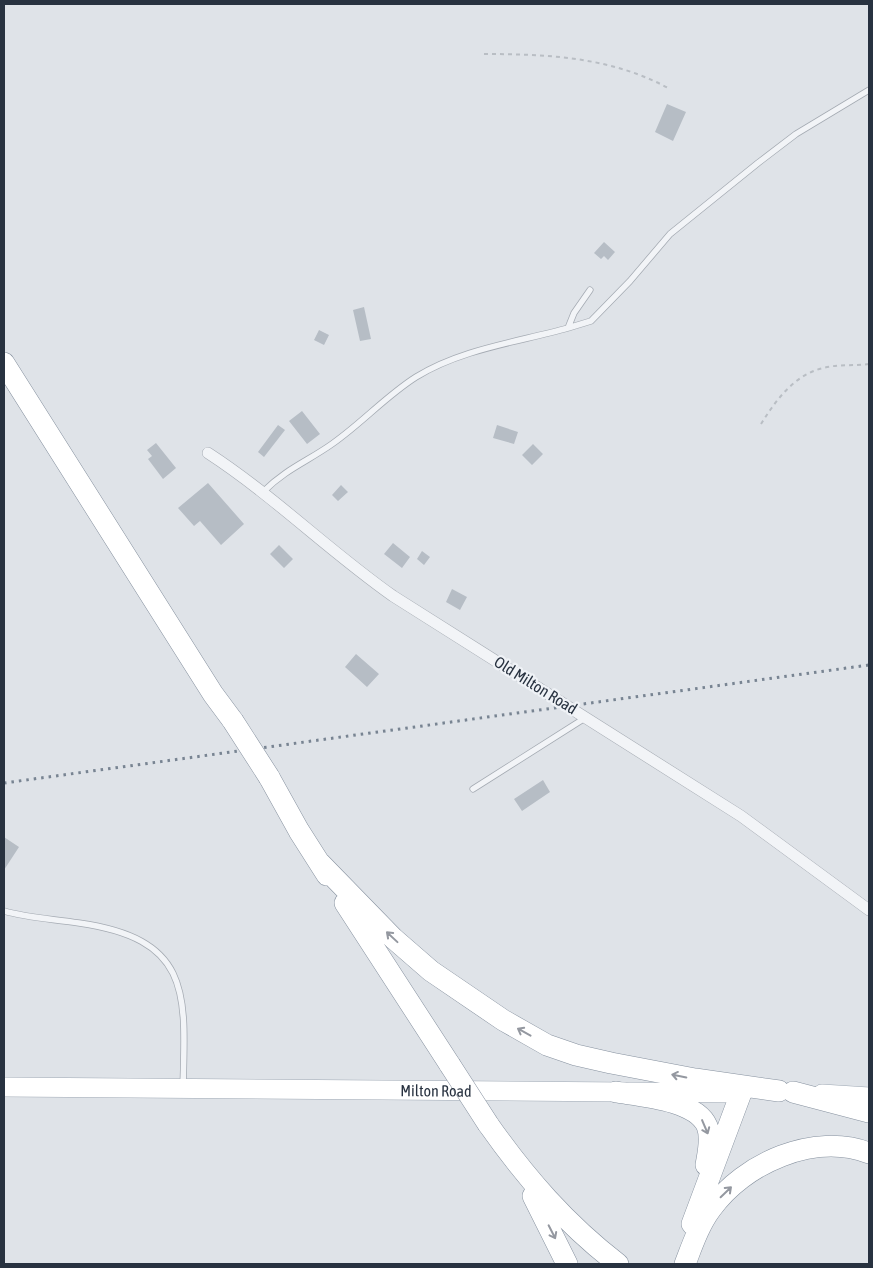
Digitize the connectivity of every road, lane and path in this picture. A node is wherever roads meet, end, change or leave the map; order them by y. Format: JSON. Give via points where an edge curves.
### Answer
{"nodes":[{"id":1,"x":484,"y":54,"type":"dead end"},
{"id":2,"x":668,"y":88,"type":"dead end"},
{"id":3,"x":869,"y":90,"type":"edge"},
{"id":4,"x":590,"y":290,"type":"dead end"},
{"id":5,"x":568,"y":328,"type":"junction"},
{"id":6,"x":4,"y":363,"type":"edge"},
{"id":7,"x":869,"y":364,"type":"edge"},
{"id":8,"x":762,"y":424,"type":"dead end"},
{"id":9,"x":208,"y":454,"type":"dead end"},
{"id":10,"x":264,"y":491,"type":"junction"},
{"id":11,"x":587,"y":717,"type":"junction"},
{"id":12,"x":473,"y":788,"type":"dead end"},
{"id":13,"x":320,"y":863,"type":"junction"},
{"id":14,"x":869,"y":910,"type":"edge"},
{"id":15,"x":4,"y":911,"type":"edge"},
{"id":16,"x":4,"y":1087,"type":"edge"},
{"id":17,"x":182,"y":1088,"type":"junction"},
{"id":18,"x":786,"y":1091,"type":"junction"},
{"id":19,"x":616,"y":1092,"type":"junction"},
{"id":20,"x":741,"y":1093,"type":"junction"},
{"id":21,"x":869,"y":1097,"type":"edge"},
{"id":22,"x":869,"y":1112,"type":"edge"},
{"id":23,"x":869,"y":1153,"type":"edge"},
{"id":24,"x":512,"y":1158,"type":"junction"},
{"id":25,"x":699,"y":1203,"type":"junction"},
{"id":26,"x":567,"y":1264,"type":"edge"},
{"id":27,"x":618,"y":1264,"type":"edge"},
{"id":28,"x":679,"y":1264,"type":"edge"},
{"id":29,"x":685,"y":1264,"type":"edge"}],
"edges":[{"from":1,"to":2,"type":"path","via":[[540,54],[605,63],[648,77]]},
{"from":3,"to":5,"type":"lane","via":[[796,134],[758,163],[670,234],[591,321]]},
{"from":4,"to":5,"type":"lane"},
{"from":5,"to":10,"type":"lane","via":[[469,354],[438,366],[416,378],[332,444],[280,475]]},
{"from":6,"to":13,"type":"highway","bridge":true,"via":[[213,694],[269,776]]},
{"from":7,"to":8,"type":"path","via":[[822,368],[807,373],[783,393]]},
{"from":9,"to":10,"type":"street","name":"Old Milton Road"},
{"from":10,"to":11,"type":"street","name":"Old Milton Road","via":[[351,566],[393,596]]},
{"from":11,"to":12,"type":"lane"},
{"from":11,"to":14,"type":"street","name":"Old Milton Road","via":[[742,816]]},
{"from":18,"to":13,"type":"highway","one_way":true,"via":[[695,1079],[611,1063],[547,1044],[503,1020],[431,971],[393,938]]},
{"from":13,"to":24,"type":"highway","bridge":true},
{"from":15,"to":17,"type":"lane","via":[[104,927],[128,935],[161,954],[175,974],[182,998],[185,1024]]},
{"from":16,"to":17,"type":"main road","name":"Milton Road"},
{"from":17,"to":19,"type":"main road","name":"Milton Road"},
{"from":18,"to":20,"type":"main road","name":"Milton Road"},
{"from":18,"to":21,"type":"main road","name":"Milton Road"},
{"from":18,"to":22,"type":"highway"},
{"from":19,"to":20,"type":"main road","name":"Milton Road"},
{"from":19,"to":25,"type":"highway","one_way":true,"via":[[686,1107],[698,1114],[707,1126],[708,1155]]},
{"from":20,"to":25,"type":"highway"},
{"from":29,"to":23,"type":"highway","one_way":true,"via":[[710,1210],[739,1181],[766,1162],[807,1149],[832,1146]]},
{"from":24,"to":26,"type":"highway","one_way":true},
{"from":24,"to":27,"type":"highway","via":[[561,1215]]},
{"from":25,"to":28,"type":"highway"}]}
